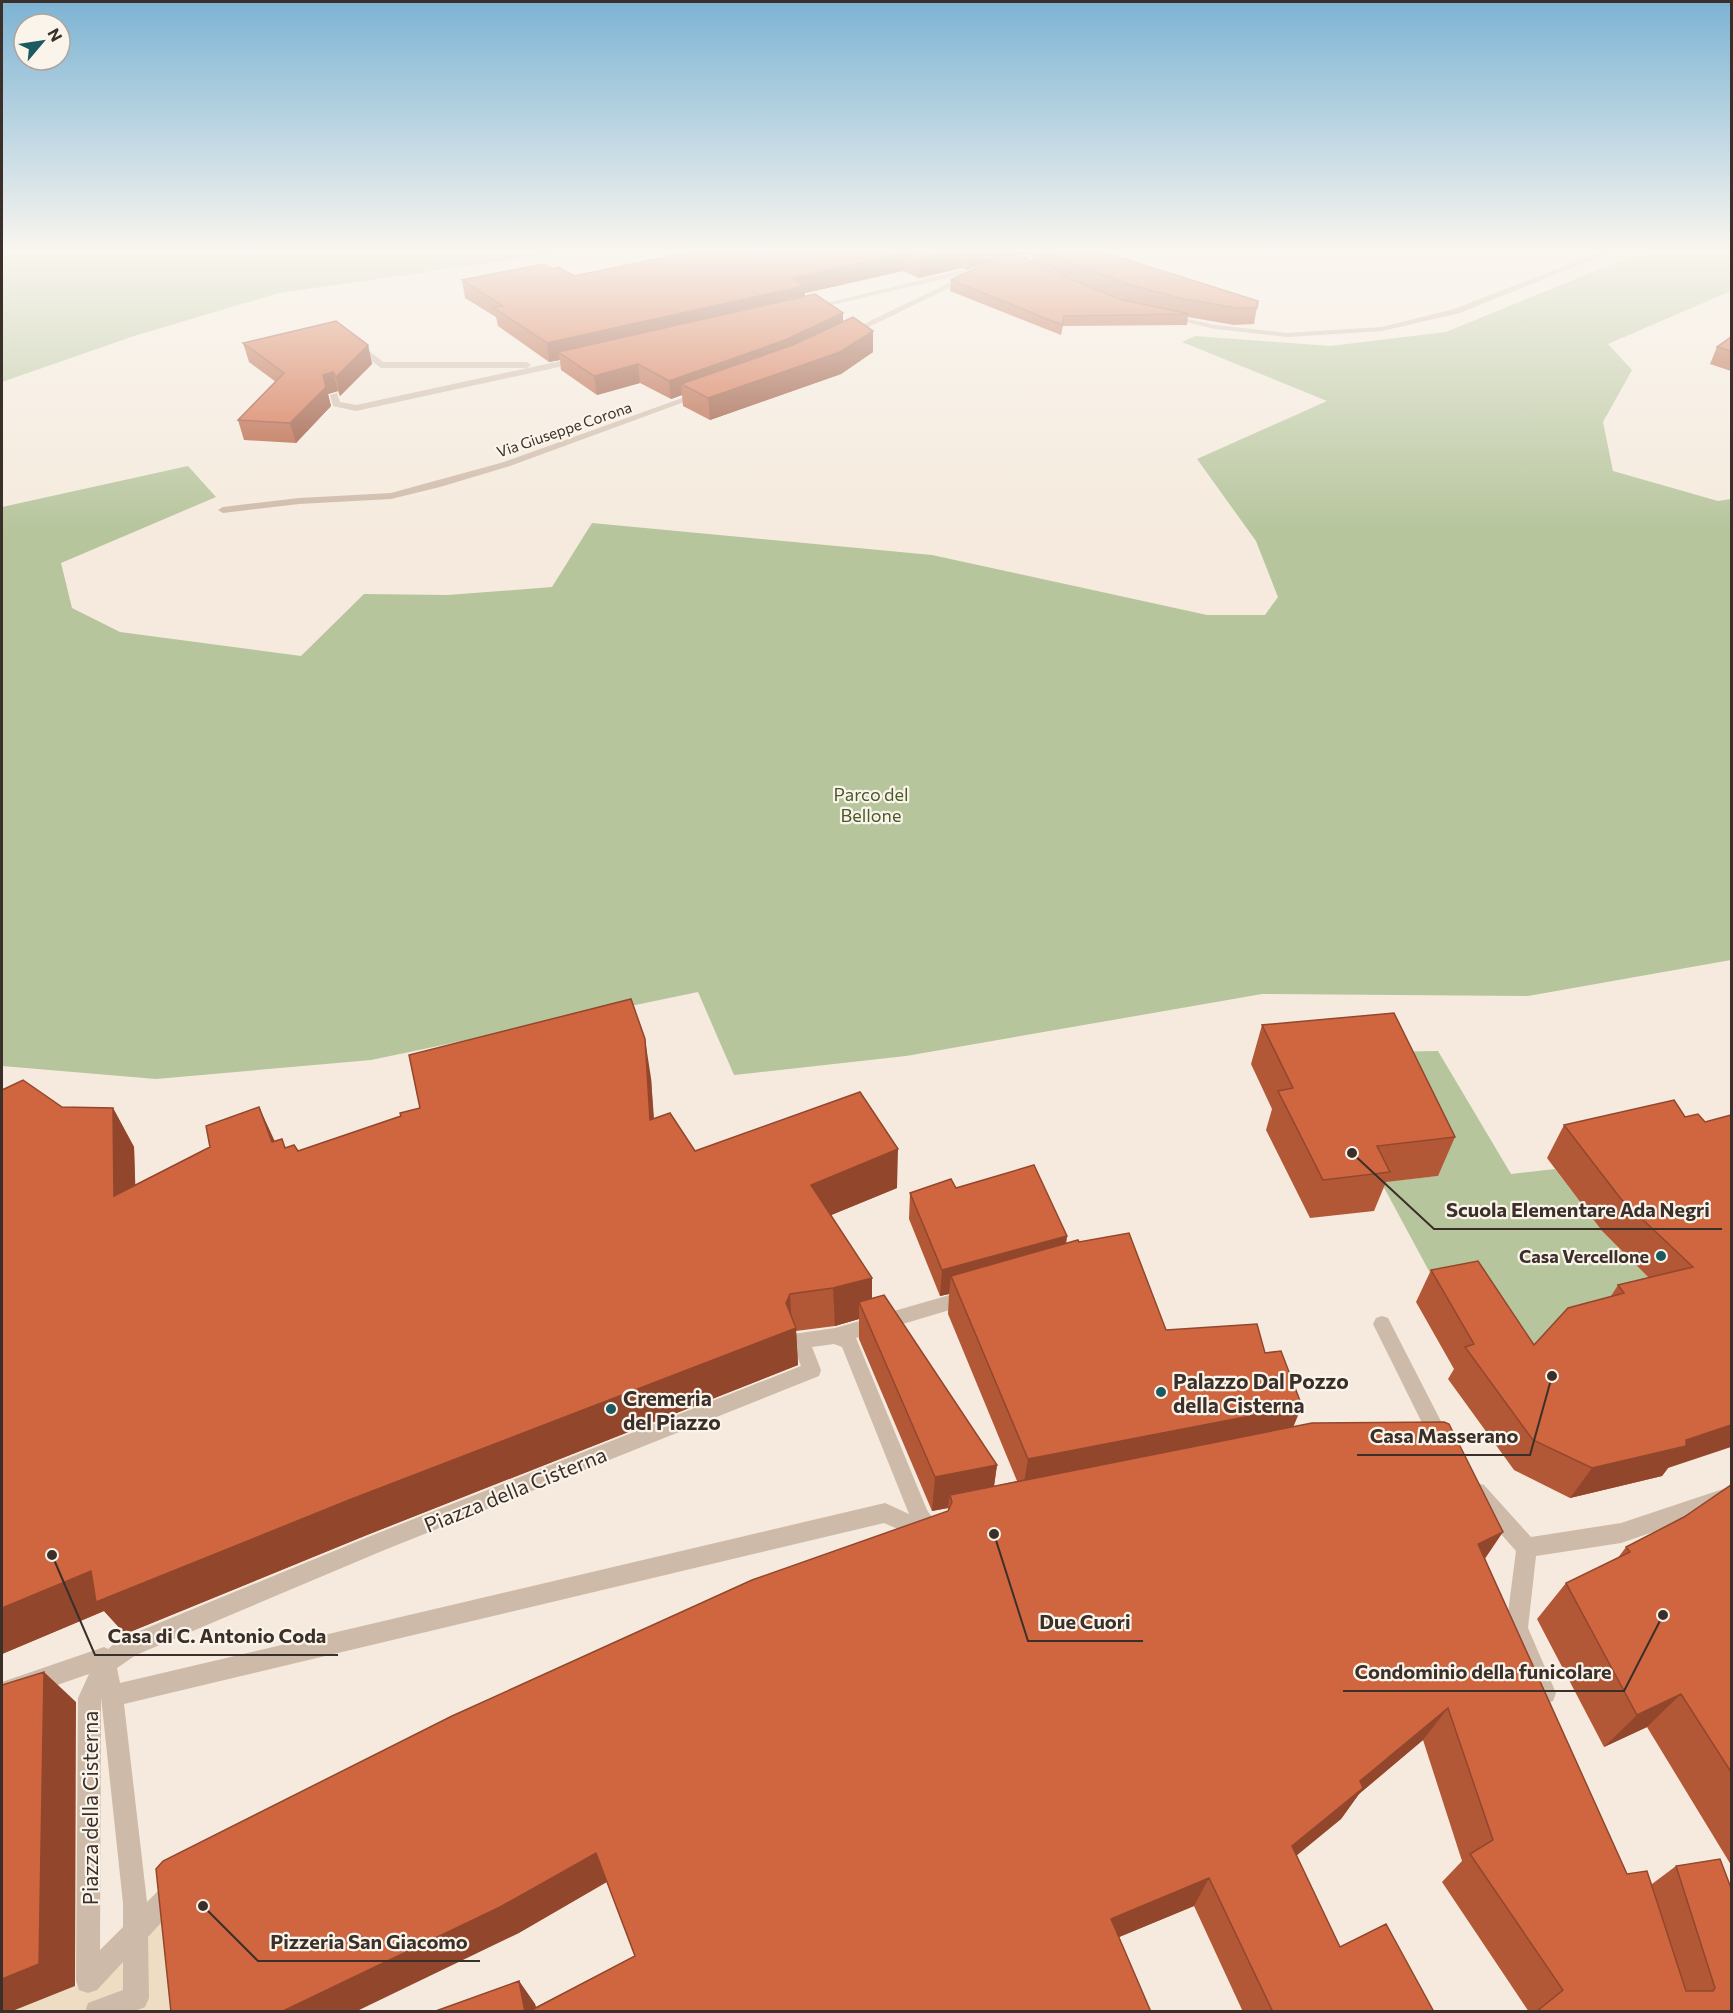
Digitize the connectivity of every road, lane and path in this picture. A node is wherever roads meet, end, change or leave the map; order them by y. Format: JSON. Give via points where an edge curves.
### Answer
{"nodes":[{"id":1,"x":357,"y":346,"type":"edge"},
{"id":2,"x":594,"y":357,"type":"edge"},
{"id":3,"x":560,"y":365,"type":"junction"},
{"id":4,"x":716,"y":389,"type":"edge"},
{"id":5,"x":334,"y":395,"type":"edge"},
{"id":6,"x":223,"y":510,"type":"dead end"},
{"id":7,"x":979,"y":1295,"type":"edge"},
{"id":8,"x":1382,"y":1324,"type":"dead end"},
{"id":9,"x":835,"y":1336,"type":"junction"},
{"id":10,"x":1424,"y":1449,"type":"edge"},
{"id":11,"x":1462,"y":1474,"type":"edge"},
{"id":12,"x":1731,"y":1495,"type":"edge"},
{"id":13,"x":950,"y":1521,"type":"edge"},
{"id":14,"x":927,"y":1525,"type":"junction"},
{"id":15,"x":1527,"y":1548,"type":"junction"},
{"id":16,"x":105,"y":1664,"type":"junction"},
{"id":17,"x":2,"y":1693,"type":"edge"},
{"id":18,"x":112,"y":1696,"type":"junction"},
{"id":19,"x":1553,"y":1714,"type":"edge"},
{"id":20,"x":135,"y":1933,"type":"junction"},
{"id":21,"x":97,"y":2012,"type":"edge"}],
"edges":[{"from":1,"to":3,"type":"street","via":[[381,365]]},
{"from":2,"to":3,"type":"street"},
{"from":3,"to":5,"type":"street","via":[[356,408],[336,404]]},
{"from":4,"to":6,"type":"street","name":"Via Giuseppe Corona","via":[[440,484],[391,496]]},
{"from":7,"to":9,"type":"street"},
{"from":8,"to":10,"type":"street","via":[[1447,1458]]},
{"from":9,"to":14,"type":"street","via":[[849,1342]]},
{"from":9,"to":16,"type":"street","name":"Piazza della Cisterna","via":[[800,1340],[812,1370],[375,1544],[128,1647]]},
{"from":11,"to":15,"type":"street"},
{"from":12,"to":15,"type":"street","via":[[1621,1533]]},
{"from":13,"to":14,"type":"street"},
{"from":14,"to":18,"type":"street","name":"Piazza della Cisterna","via":[[915,1527],[885,1514]]},
{"from":14,"to":20,"type":"street","name":"Piazza della Cisterna","via":[[937,1539],[743,1610],[461,1738],[186,1879]]},
{"from":15,"to":19,"type":"street","via":[[1518,1628]]},
{"from":16,"to":17,"type":"street","via":[[104,1658]]},
{"from":16,"to":18,"type":"street"},
{"from":16,"to":20,"type":"street","name":"Piazza della Cisterna","via":[[89,1698],[88,1982]]},
{"from":18,"to":20,"type":"street","name":"Piazza della Cisterna"},
{"from":20,"to":21,"type":"street","name":"Piazza della Cisterna","via":[[136,1998]]}]}
